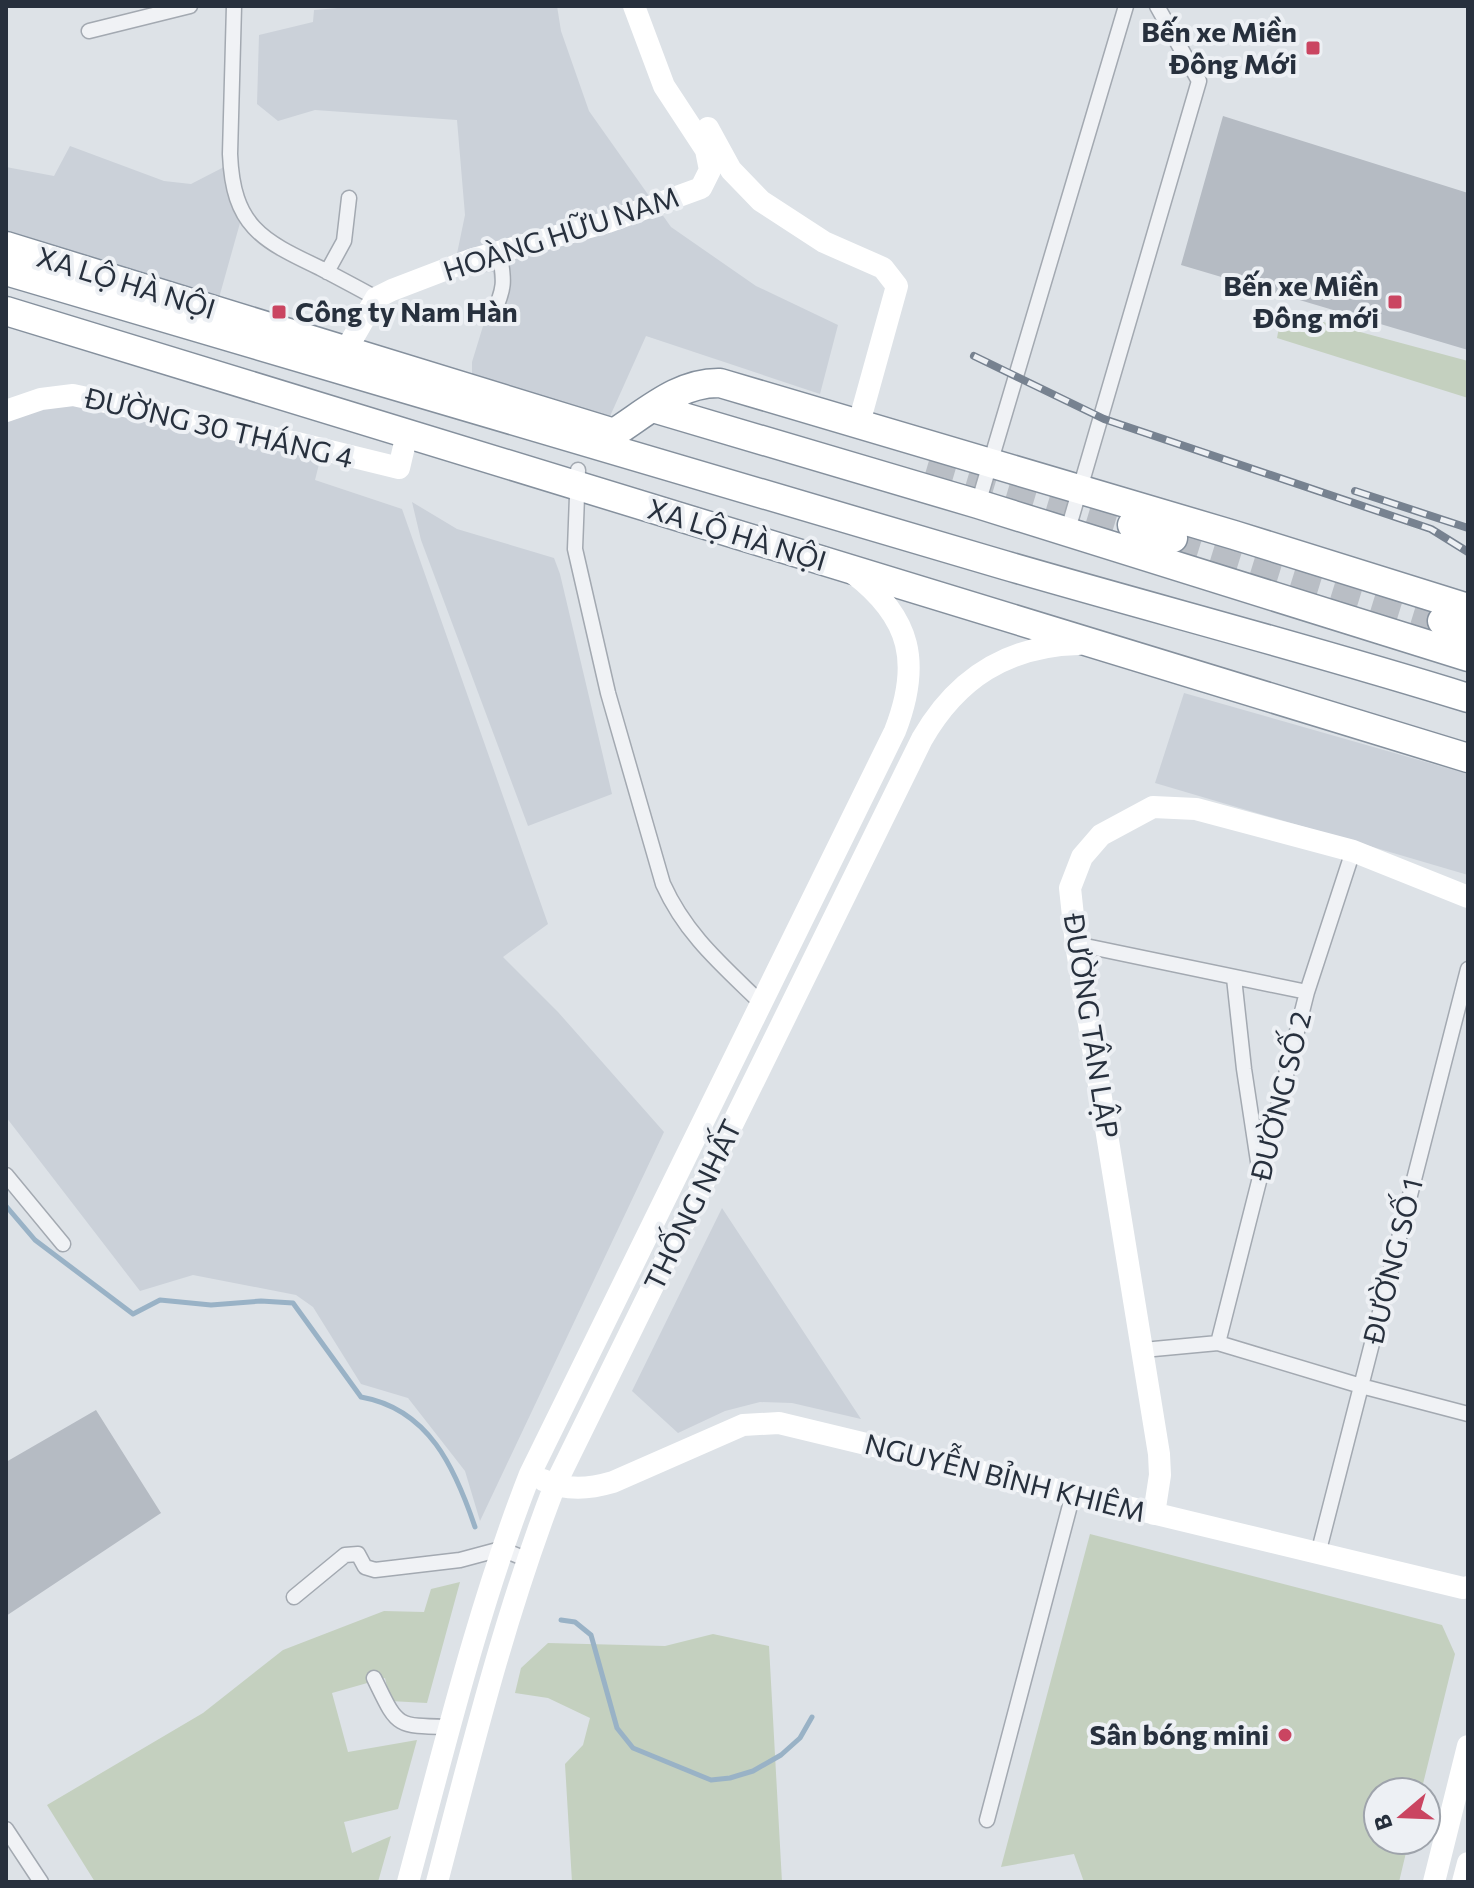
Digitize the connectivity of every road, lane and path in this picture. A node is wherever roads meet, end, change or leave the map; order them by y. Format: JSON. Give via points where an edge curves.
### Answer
{"nodes":[{"id":1,"x":190,"y":6,"type":"edge"},
{"id":2,"x":234,"y":6,"type":"edge"},
{"id":3,"x":634,"y":6,"type":"edge"},
{"id":4,"x":647,"y":6,"type":"edge"},
{"id":5,"x":1126,"y":6,"type":"edge"},
{"id":6,"x":1157,"y":6,"type":"edge"},
{"id":7,"x":89,"y":31,"type":"dead end"},
{"id":8,"x":349,"y":198,"type":"dead end"},
{"id":9,"x":6,"y":246,"type":"edge"},
{"id":10,"x":499,"y":251,"type":"junction"},
{"id":11,"x":6,"y":271,"type":"edge"},
{"id":12,"x":327,"y":272,"type":"junction"},
{"id":13,"x":6,"y":296,"type":"edge"},
{"id":14,"x":376,"y":298,"type":"junction"},
{"id":15,"x":6,"y":311,"type":"edge"},
{"id":16,"x":492,"y":316,"type":"dead end"},
{"id":17,"x":240,"y":330,"type":"junction"},
{"id":18,"x":342,"y":361,"type":"junction"},
{"id":19,"x":681,"y":390,"type":"junction"},
{"id":20,"x":653,"y":408,"type":"junction"},
{"id":21,"x":6,"y":411,"type":"edge"},
{"id":22,"x":859,"y":423,"type":"junction"},
{"id":23,"x":408,"y":426,"type":"junction"},
{"id":24,"x":610,"y":442,"type":"junction"},
{"id":25,"x":991,"y":463,"type":"junction"},
{"id":26,"x":928,"y":464,"type":"tunnel mouth"},
{"id":27,"x":577,"y":478,"type":"junction"},
{"id":28,"x":1080,"y":490,"type":"junction"},
{"id":29,"x":978,"y":504,"type":"junction"},
{"id":30,"x":1132,"y":525,"type":"tunnel mouth"},
{"id":31,"x":1067,"y":533,"type":"junction"},
{"id":32,"x":1173,"y":538,"type":"tunnel mouth"},
{"id":33,"x":839,"y":566,"type":"junction"},
{"id":34,"x":978,"y":600,"type":"junction"},
{"id":35,"x":1468,"y":608,"type":"edge"},
{"id":36,"x":1092,"y":643,"type":"junction"},
{"id":37,"x":1468,"y":657,"type":"edge"},
{"id":38,"x":1273,"y":690,"type":"junction"},
{"id":39,"x":1468,"y":698,"type":"edge"},
{"id":40,"x":895,"y":731,"type":"junction"},
{"id":41,"x":922,"y":739,"type":"junction"},
{"id":42,"x":1468,"y":740,"type":"edge"},
{"id":43,"x":1468,"y":758,"type":"edge"},
{"id":44,"x":1353,"y":851,"type":"junction"},
{"id":45,"x":1468,"y":897,"type":"edge"},
{"id":46,"x":1076,"y":944,"type":"junction"},
{"id":47,"x":1468,"y":969,"type":"edge"},
{"id":48,"x":1234,"y":978,"type":"junction"},
{"id":49,"x":1307,"y":992,"type":"junction"},
{"id":50,"x":761,"y":1003,"type":"junction"},
{"id":51,"x":6,"y":1175,"type":"edge"},
{"id":52,"x":1261,"y":1176,"type":"junction"},
{"id":53,"x":63,"y":1244,"type":"dead end"},
{"id":54,"x":1218,"y":1343,"type":"junction"},
{"id":55,"x":1143,"y":1350,"type":"junction"},
{"id":56,"x":1361,"y":1386,"type":"junction"},
{"id":57,"x":1468,"y":1414,"type":"edge"},
{"id":58,"x":530,"y":1474,"type":"junction"},
{"id":59,"x":555,"y":1485,"type":"junction"},
{"id":60,"x":1073,"y":1494,"type":"junction"},
{"id":61,"x":1154,"y":1514,"type":"junction"},
{"id":62,"x":501,"y":1549,"type":"junction"},
{"id":63,"x":1318,"y":1554,"type":"junction"},
{"id":64,"x":526,"y":1559,"type":"junction"},
{"id":65,"x":1466,"y":1590,"type":"edge"},
{"id":66,"x":294,"y":1597,"type":"dead end"},
{"id":67,"x":374,"y":1678,"type":"dead end"},
{"id":68,"x":450,"y":1727,"type":"junction"},
{"id":69,"x":1468,"y":1746,"type":"edge"},
{"id":70,"x":987,"y":1820,"type":"dead end"},
{"id":71,"x":6,"y":1829,"type":"edge"},
{"id":72,"x":1468,"y":1863,"type":"edge"},
{"id":73,"x":41,"y":1882,"type":"edge"},
{"id":74,"x":408,"y":1882,"type":"edge"},
{"id":75,"x":437,"y":1882,"type":"edge"},
{"id":76,"x":1434,"y":1882,"type":"edge"},
{"id":77,"x":1463,"y":1882,"type":"edge"}],
"edges":[{"from":1,"to":7,"type":"street"},
{"from":2,"to":12,"type":"street","via":[[230,154],[239,205],[246,219],[276,247]]},
{"from":3,"to":10,"type":"main road","name":"HOÀNG HỮU NAM","via":[[664,86],[706,150],[710,170],[701,188],[608,222]]},
{"from":4,"to":22,"type":"main road","via":[[676,77],[731,170],[761,201],[824,242],[883,268],[897,286]]},
{"from":5,"to":25,"type":"street"},
{"from":6,"to":28,"type":"street","via":[[1199,81]]},
{"from":8,"to":12,"type":"street","via":[[344,241]]},
{"from":9,"to":17,"type":"highway","name":"XA LỘ HÀ NỘI"},
{"from":10,"to":14,"type":"main road","name":"HOÀNG HỮU NAM"},
{"from":10,"to":16,"type":"street","via":[[505,280]]},
{"from":11,"to":17,"type":"highway","name":"XA LỘ HÀ NỘI"},
{"from":12,"to":14,"type":"street"},
{"from":13,"to":23,"type":"highway","name":"XA LỘ HÀ NỘI"},
{"from":14,"to":18,"type":"main road"},
{"from":15,"to":23,"type":"highway","name":"XA LỘ HÀ NỘI"},
{"from":17,"to":18,"type":"highway","name":"XA LỘ HÀ NỘI"},
{"from":18,"to":24,"type":"highway","name":"XA LỘ HÀ NỘI"},
{"from":19,"to":20,"type":"highway"},
{"from":19,"to":22,"type":"highway","via":[[720,383]]},
{"from":19,"to":26,"type":"highway"},
{"from":20,"to":24,"type":"highway"},
{"from":20,"to":29,"type":"highway"},
{"from":21,"to":23,"type":"main road","name":"ĐƯỜNG 30 THÁNG 4","via":[[73,395],[399,468]]},
{"from":22,"to":25,"type":"highway"},
{"from":23,"to":27,"type":"highway","name":"XA LỘ HÀ NỘI"},
{"from":24,"to":39,"type":"highway","name":"XA LỘ HÀ NỘI","via":[[1125,600]]},
{"from":25,"to":28,"type":"highway"},
{"from":25,"to":29,"type":"street"},
{"from":27,"to":33,"type":"highway","name":"XA LỘ HÀ NỘI"},
{"from":27,"to":34,"type":"highway","name":"XA LỘ HÀ NỘI"},
{"from":27,"to":50,"type":"street","via":[[575,549],[608,693],[663,884],[695,938]]},
{"from":28,"to":31,"type":"street"},
{"from":28,"to":35,"type":"highway"},
{"from":29,"to":31,"type":"highway"},
{"from":30,"to":32,"type":"highway"},
{"from":31,"to":37,"type":"highway"},
{"from":33,"to":34,"type":"highway","name":"XA LỘ HÀ NỘI"},
{"from":33,"to":40,"type":"main road","name":"THỐNG NHẤT","via":[[879,594],[904,636],[910,685]]},
{"from":34,"to":36,"type":"highway","name":"XA LỘ HÀ NỘI"},
{"from":34,"to":38,"type":"highway","name":"XA LỘ HÀ NỘI"},
{"from":36,"to":38,"type":"highway","name":"XA LỘ HÀ NỘI"},
{"from":36,"to":41,"type":"main road","name":"THỐNG NHẤT","via":[[1041,647],[993,664],[959,689]]},
{"from":38,"to":42,"type":"highway","name":"XA LỘ HÀ NỘI"},
{"from":38,"to":43,"type":"highway","name":"XA LỘ HÀ NỘI"},
{"from":40,"to":41,"type":"main road"},
{"from":40,"to":50,"type":"main road","name":"THỐNG NHẤT"},
{"from":41,"to":59,"type":"main road","name":"THỐNG NHẤT"},
{"from":44,"to":45,"type":"main road","name":"ĐƯỜNG TÂN LẬP"},
{"from":44,"to":46,"type":"main road","name":"ĐƯỜNG TÂN LẬP","via":[[1196,809],[1153,807],[1101,835],[1082,857],[1070,888]]},
{"from":44,"to":49,"type":"street","name":"ĐƯỜNG SỐ 2"},
{"from":46,"to":48,"type":"street"},
{"from":46,"to":55,"type":"main road","name":"ĐƯỜNG TÂN LẬP"},
{"from":47,"to":56,"type":"street","name":"ĐƯỜNG SỐ 1"},
{"from":48,"to":49,"type":"street"},
{"from":48,"to":52,"type":"street"},
{"from":49,"to":52,"type":"street","name":"ĐƯỜNG SỐ 2"},
{"from":50,"to":58,"type":"main road","name":"THỐNG NHẤT"},
{"from":51,"to":53,"type":"street"},
{"from":52,"to":54,"type":"street","name":"ĐƯỜNG SỐ 2"},
{"from":54,"to":55,"type":"street"},
{"from":54,"to":56,"type":"street"},
{"from":55,"to":61,"type":"main road","name":"ĐƯỜNG TÂN LẬP","via":[[1159,1454]]},
{"from":56,"to":57,"type":"street"},
{"from":56,"to":63,"type":"street","name":"ĐƯỜNG SỐ 1"},
{"from":58,"to":59,"type":"main road"},
{"from":58,"to":62,"type":"main road","name":"THỐNG NHẤT"},
{"from":59,"to":60,"type":"main road","name":"NGUYỄN BỈNH KHIÊM","via":[[593,1488],[743,1425],[766,1422]]},
{"from":59,"to":64,"type":"main road","name":"THỐNG NHẤT"},
{"from":60,"to":61,"type":"main road","name":"NGUYỄN BỈNH KHIÊM"},
{"from":60,"to":70,"type":"street"},
{"from":61,"to":63,"type":"main road","name":"NGUYỄN BỈNH KHIÊM"},
{"from":62,"to":64,"type":"street"},
{"from":62,"to":66,"type":"street","via":[[460,1560],[375,1570],[365,1567],[353,1552]]},
{"from":62,"to":68,"type":"main road","name":"THỐNG NHẤT"},
{"from":63,"to":65,"type":"main road","name":"NGUYỄN BỈNH KHIÊM"},
{"from":64,"to":75,"type":"main road","name":"THỐNG NHẤT"},
{"from":67,"to":68,"type":"street","via":[[402,1725]]},
{"from":68,"to":74,"type":"main road","name":"THỐNG NHẤT"},
{"from":69,"to":76,"type":"main road"},
{"from":71,"to":73,"type":"street"},
{"from":72,"to":77,"type":"main road"}]}
